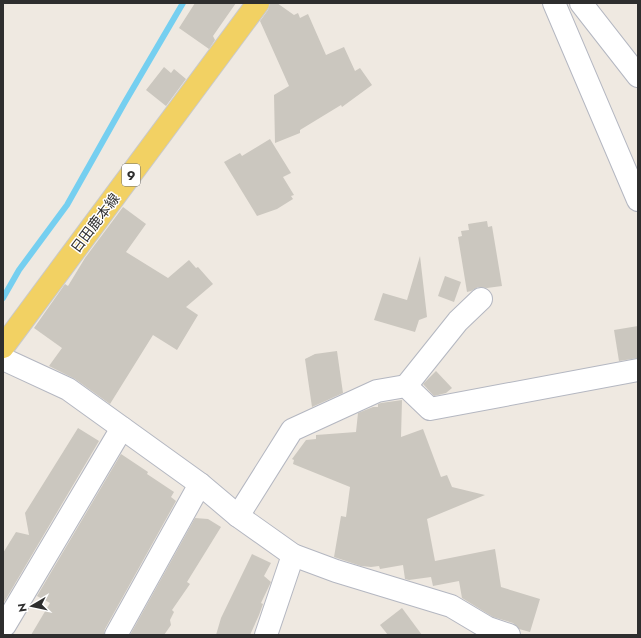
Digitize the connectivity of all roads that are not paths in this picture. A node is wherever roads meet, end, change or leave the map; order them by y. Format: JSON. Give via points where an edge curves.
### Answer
{"nodes":[{"id":1,"x":258,"y":3,"type":"edge"},
{"id":2,"x":554,"y":3,"type":"edge"},
{"id":3,"x":581,"y":3,"type":"edge"},
{"id":4,"x":638,"y":76,"type":"edge"},
{"id":5,"x":638,"y":200,"type":"edge"},
{"id":6,"x":481,"y":299,"type":"dead end"},
{"id":7,"x":3,"y":348,"type":"edge"},
{"id":8,"x":3,"y":359,"type":"edge"},
{"id":9,"x":638,"y":370,"type":"edge"},
{"id":10,"x":406,"y":386,"type":"junction"},
{"id":11,"x":122,"y":428,"type":"junction"},
{"id":12,"x":200,"y":484,"type":"junction"},
{"id":13,"x":238,"y":516,"type":"junction"},
{"id":14,"x":293,"y":556,"type":"junction"},
{"id":15,"x":5,"y":625,"type":"dead end"},
{"id":16,"x":116,"y":635,"type":"edge"},
{"id":17,"x":266,"y":635,"type":"edge"},
{"id":18,"x":509,"y":635,"type":"edge"}],
"edges":[{"from":1,"to":7,"type":"main road","name":"日田鹿本線","number":"9"},
{"from":2,"to":5,"type":"street"},
{"from":3,"to":4,"type":"street"},
{"from":6,"to":10,"type":"street","via":[[458,321]]},
{"from":8,"to":11,"type":"street","via":[[68,389]]},
{"from":9,"to":10,"type":"street","via":[[430,409]]},
{"from":10,"to":13,"type":"street","via":[[377,391],[292,430]]},
{"from":11,"to":12,"type":"street"},
{"from":11,"to":15,"type":"street"},
{"from":12,"to":13,"type":"street"},
{"from":12,"to":16,"type":"street"},
{"from":13,"to":14,"type":"street"},
{"from":14,"to":17,"type":"street"},
{"from":14,"to":18,"type":"street","via":[[451,606],[488,628]]}]}
